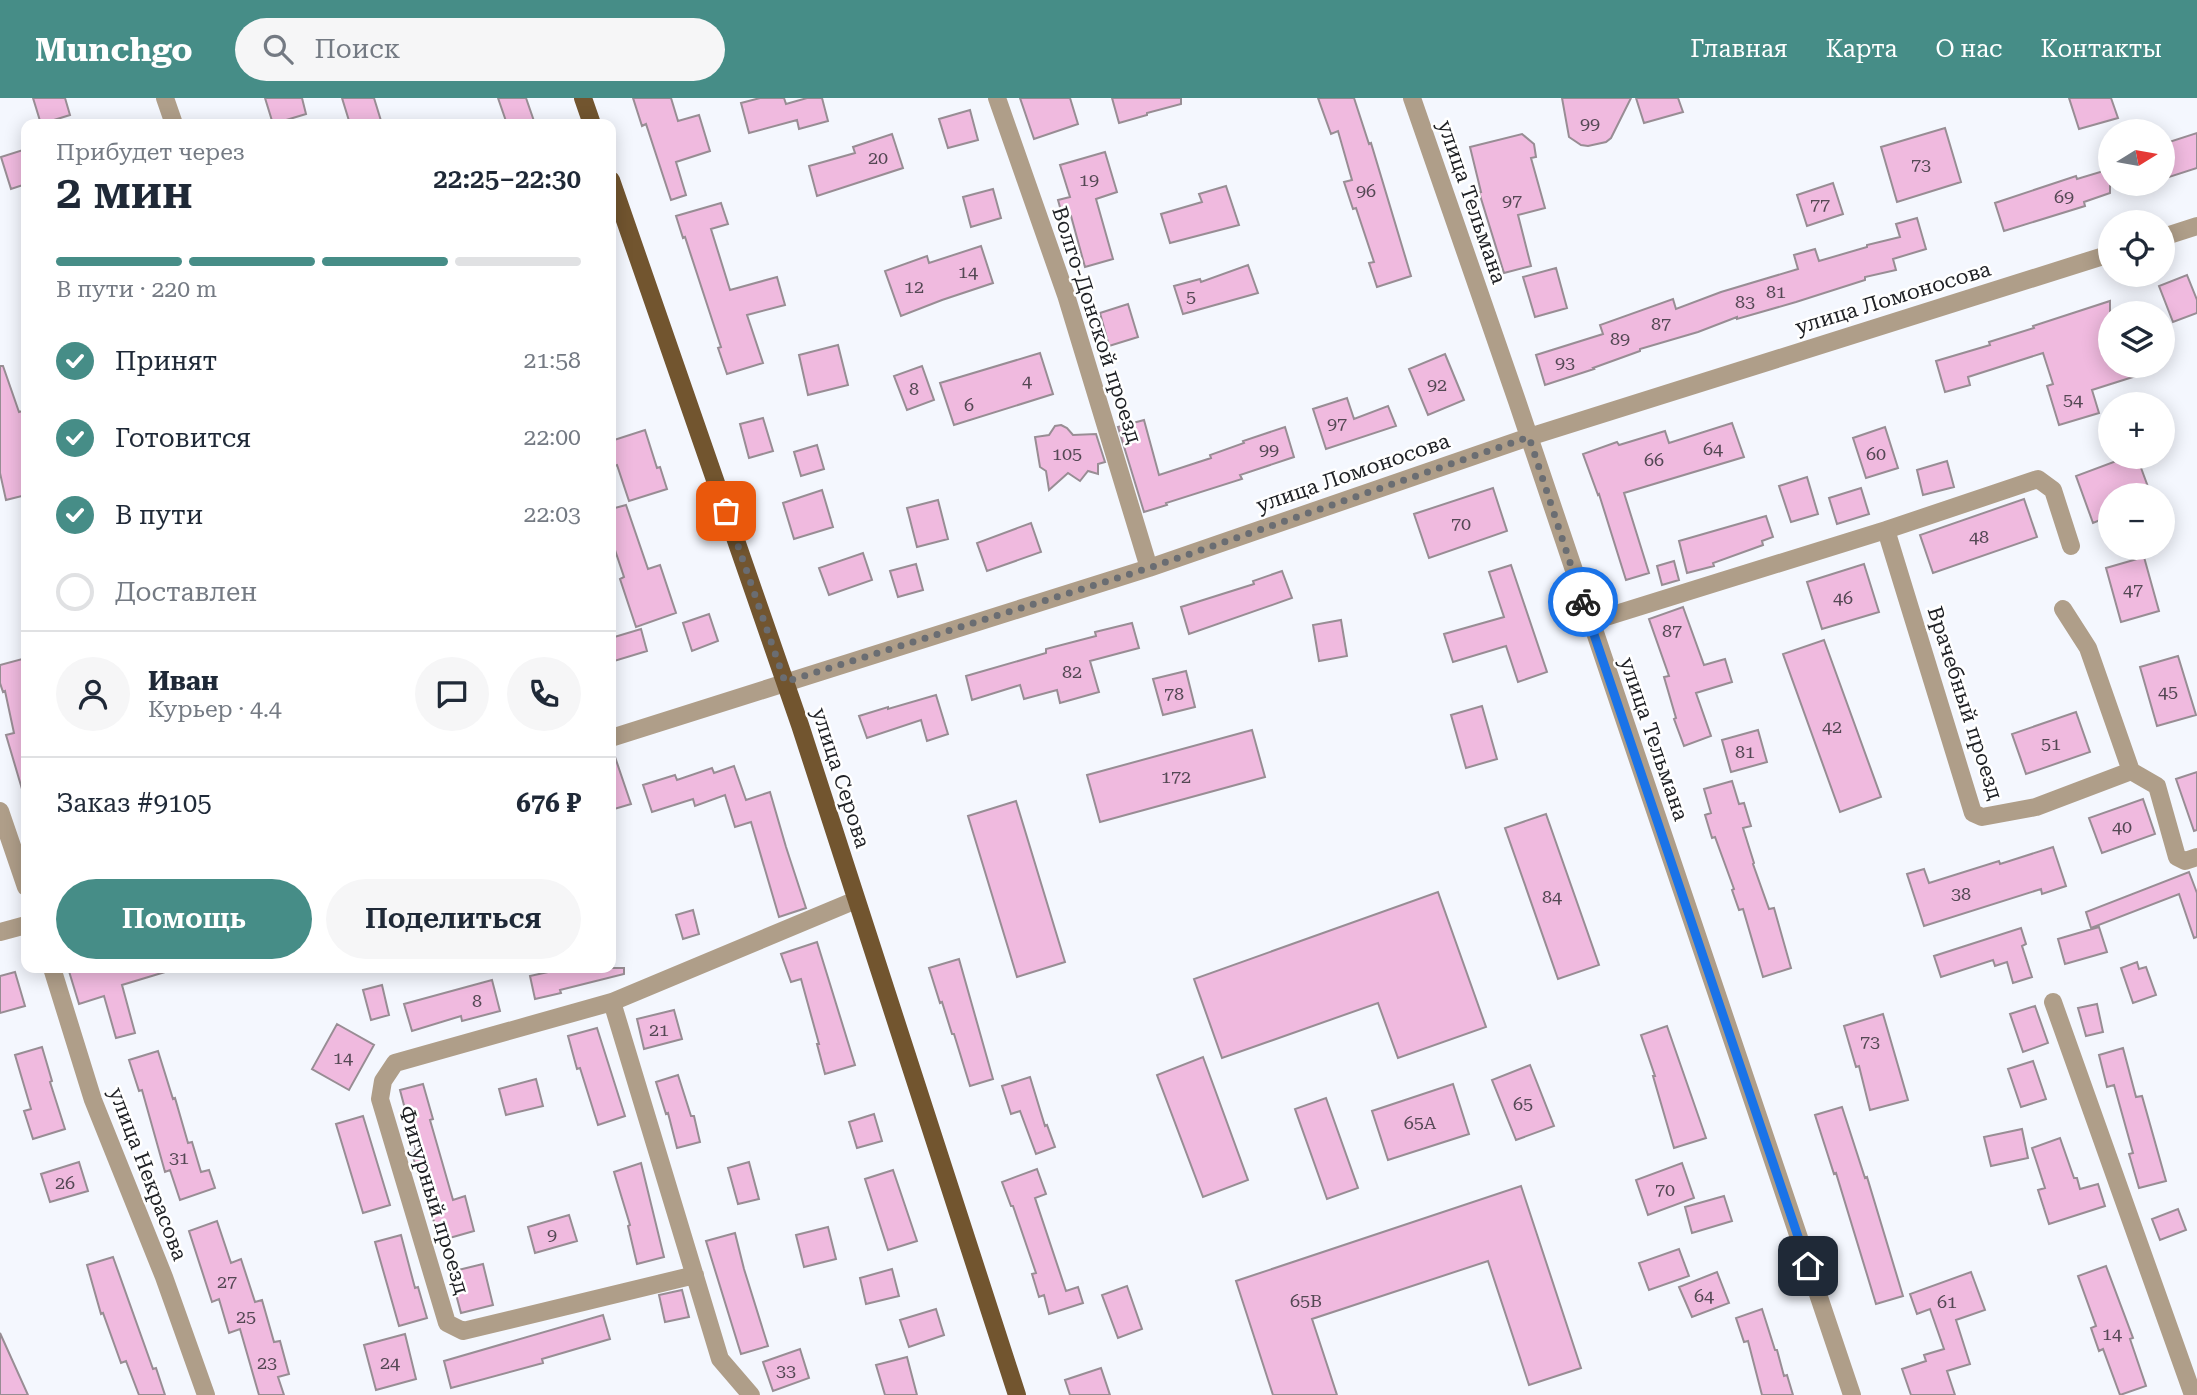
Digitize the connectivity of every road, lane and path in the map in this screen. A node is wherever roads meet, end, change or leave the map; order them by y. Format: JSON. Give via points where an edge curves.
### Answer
{"nodes":[{"id":1,"x":165,"y":98,"type":"edge"},
{"id":2,"x":583,"y":98,"type":"edge"},
{"id":3,"x":997,"y":98,"type":"edge"},
{"id":4,"x":1412,"y":98,"type":"edge"},
{"id":5,"x":172,"y":119,"type":"edge"},
{"id":6,"x":590,"y":119,"type":"edge"},
{"id":7,"x":616,"y":194,"type":"edge"},
{"id":8,"x":2197,"y":226,"type":"edge"},
{"id":9,"x":2175,"y":233,"type":"edge"},
{"id":10,"x":2098,"y":258,"type":"edge"},
{"id":11,"x":1529,"y":437,"type":"junction"},
{"id":12,"x":1886,"y":530,"type":"junction"},
{"id":13,"x":2071,"y":546,"type":"dead end"},
{"id":14,"x":1149,"y":568,"type":"junction"},
{"id":15,"x":2063,"y":609,"type":"dead end"},
{"id":16,"x":1590,"y":622,"type":"junction"},
{"id":17,"x":785,"y":682,"type":"junction"},
{"id":18,"x":616,"y":736,"type":"edge"},
{"id":19,"x":2131,"y":771,"type":"junction"},
{"id":20,"x":0,"y":811,"type":"edge"},
{"id":21,"x":2197,"y":858,"type":"edge"},
{"id":22,"x":21,"y":872,"type":"edge"},
{"id":23,"x":856,"y":900,"type":"junction"},
{"id":24,"x":21,"y":926,"type":"edge"},
{"id":25,"x":0,"y":932,"type":"edge"},
{"id":26,"x":54,"y":973,"type":"edge"},
{"id":27,"x":612,"y":1002,"type":"junction"},
{"id":28,"x":2053,"y":1003,"type":"dead end"},
{"id":29,"x":695,"y":1275,"type":"junction"},
{"id":30,"x":206,"y":1395,"type":"edge"},
{"id":31,"x":751,"y":1395,"type":"edge"},
{"id":32,"x":1017,"y":1395,"type":"edge"},
{"id":33,"x":1852,"y":1395,"type":"edge"},
{"id":34,"x":2193,"y":1395,"type":"edge"}],
"edges":[{"from":1,"to":5,"type":"street"},
{"from":2,"to":6,"type":"main road"},
{"from":3,"to":14,"type":"street","name":"Волго-Донской проезд","via":[[1066,295]]},
{"from":4,"to":11,"type":"street","name":"улица Тельмана"},
{"from":7,"to":17,"type":"main road","name":"улица Серова"},
{"from":8,"to":9,"type":"street"},
{"from":10,"to":11,"type":"street","name":"улица Ломоносова"},
{"from":11,"to":14,"type":"street","name":"улица Ломоносова"},
{"from":11,"to":16,"type":"street","name":"улица Тельмана"},
{"from":12,"to":13,"type":"street","via":[[2038,479],[2053,490]]},
{"from":12,"to":16,"type":"street"},
{"from":12,"to":19,"type":"street","name":"Врачебный проезд","via":[[1973,813],[1982,817],[2036,807]]},
{"from":14,"to":17,"type":"street","name":"улица Ломоносова"},
{"from":15,"to":19,"type":"street","via":[[2088,648]]},
{"from":16,"to":33,"type":"street","name":"улица Тельмана"},
{"from":17,"to":18,"type":"street","name":"улица Ломоносова"},
{"from":17,"to":23,"type":"main road","name":"улица Серова"},
{"from":19,"to":21,"type":"street","via":[[2157,786],[2177,857],[2185,861]]},
{"from":20,"to":22,"type":"street"},
{"from":23,"to":27,"type":"street","name":"Фигурный проезд"},
{"from":23,"to":32,"type":"main road","name":"улица Серова"},
{"from":24,"to":25,"type":"street"},
{"from":26,"to":30,"type":"street","name":"улица Некрасова","via":[[93,1100]]},
{"from":27,"to":29,"type":"street"},
{"from":27,"to":29,"type":"street","name":"Фигурный проезд","via":[[396,1063],[383,1081],[380,1099],[439,1297],[447,1323],[463,1331]]},
{"from":28,"to":34,"type":"street"},
{"from":29,"to":31,"type":"street","via":[[720,1359]]}]}
